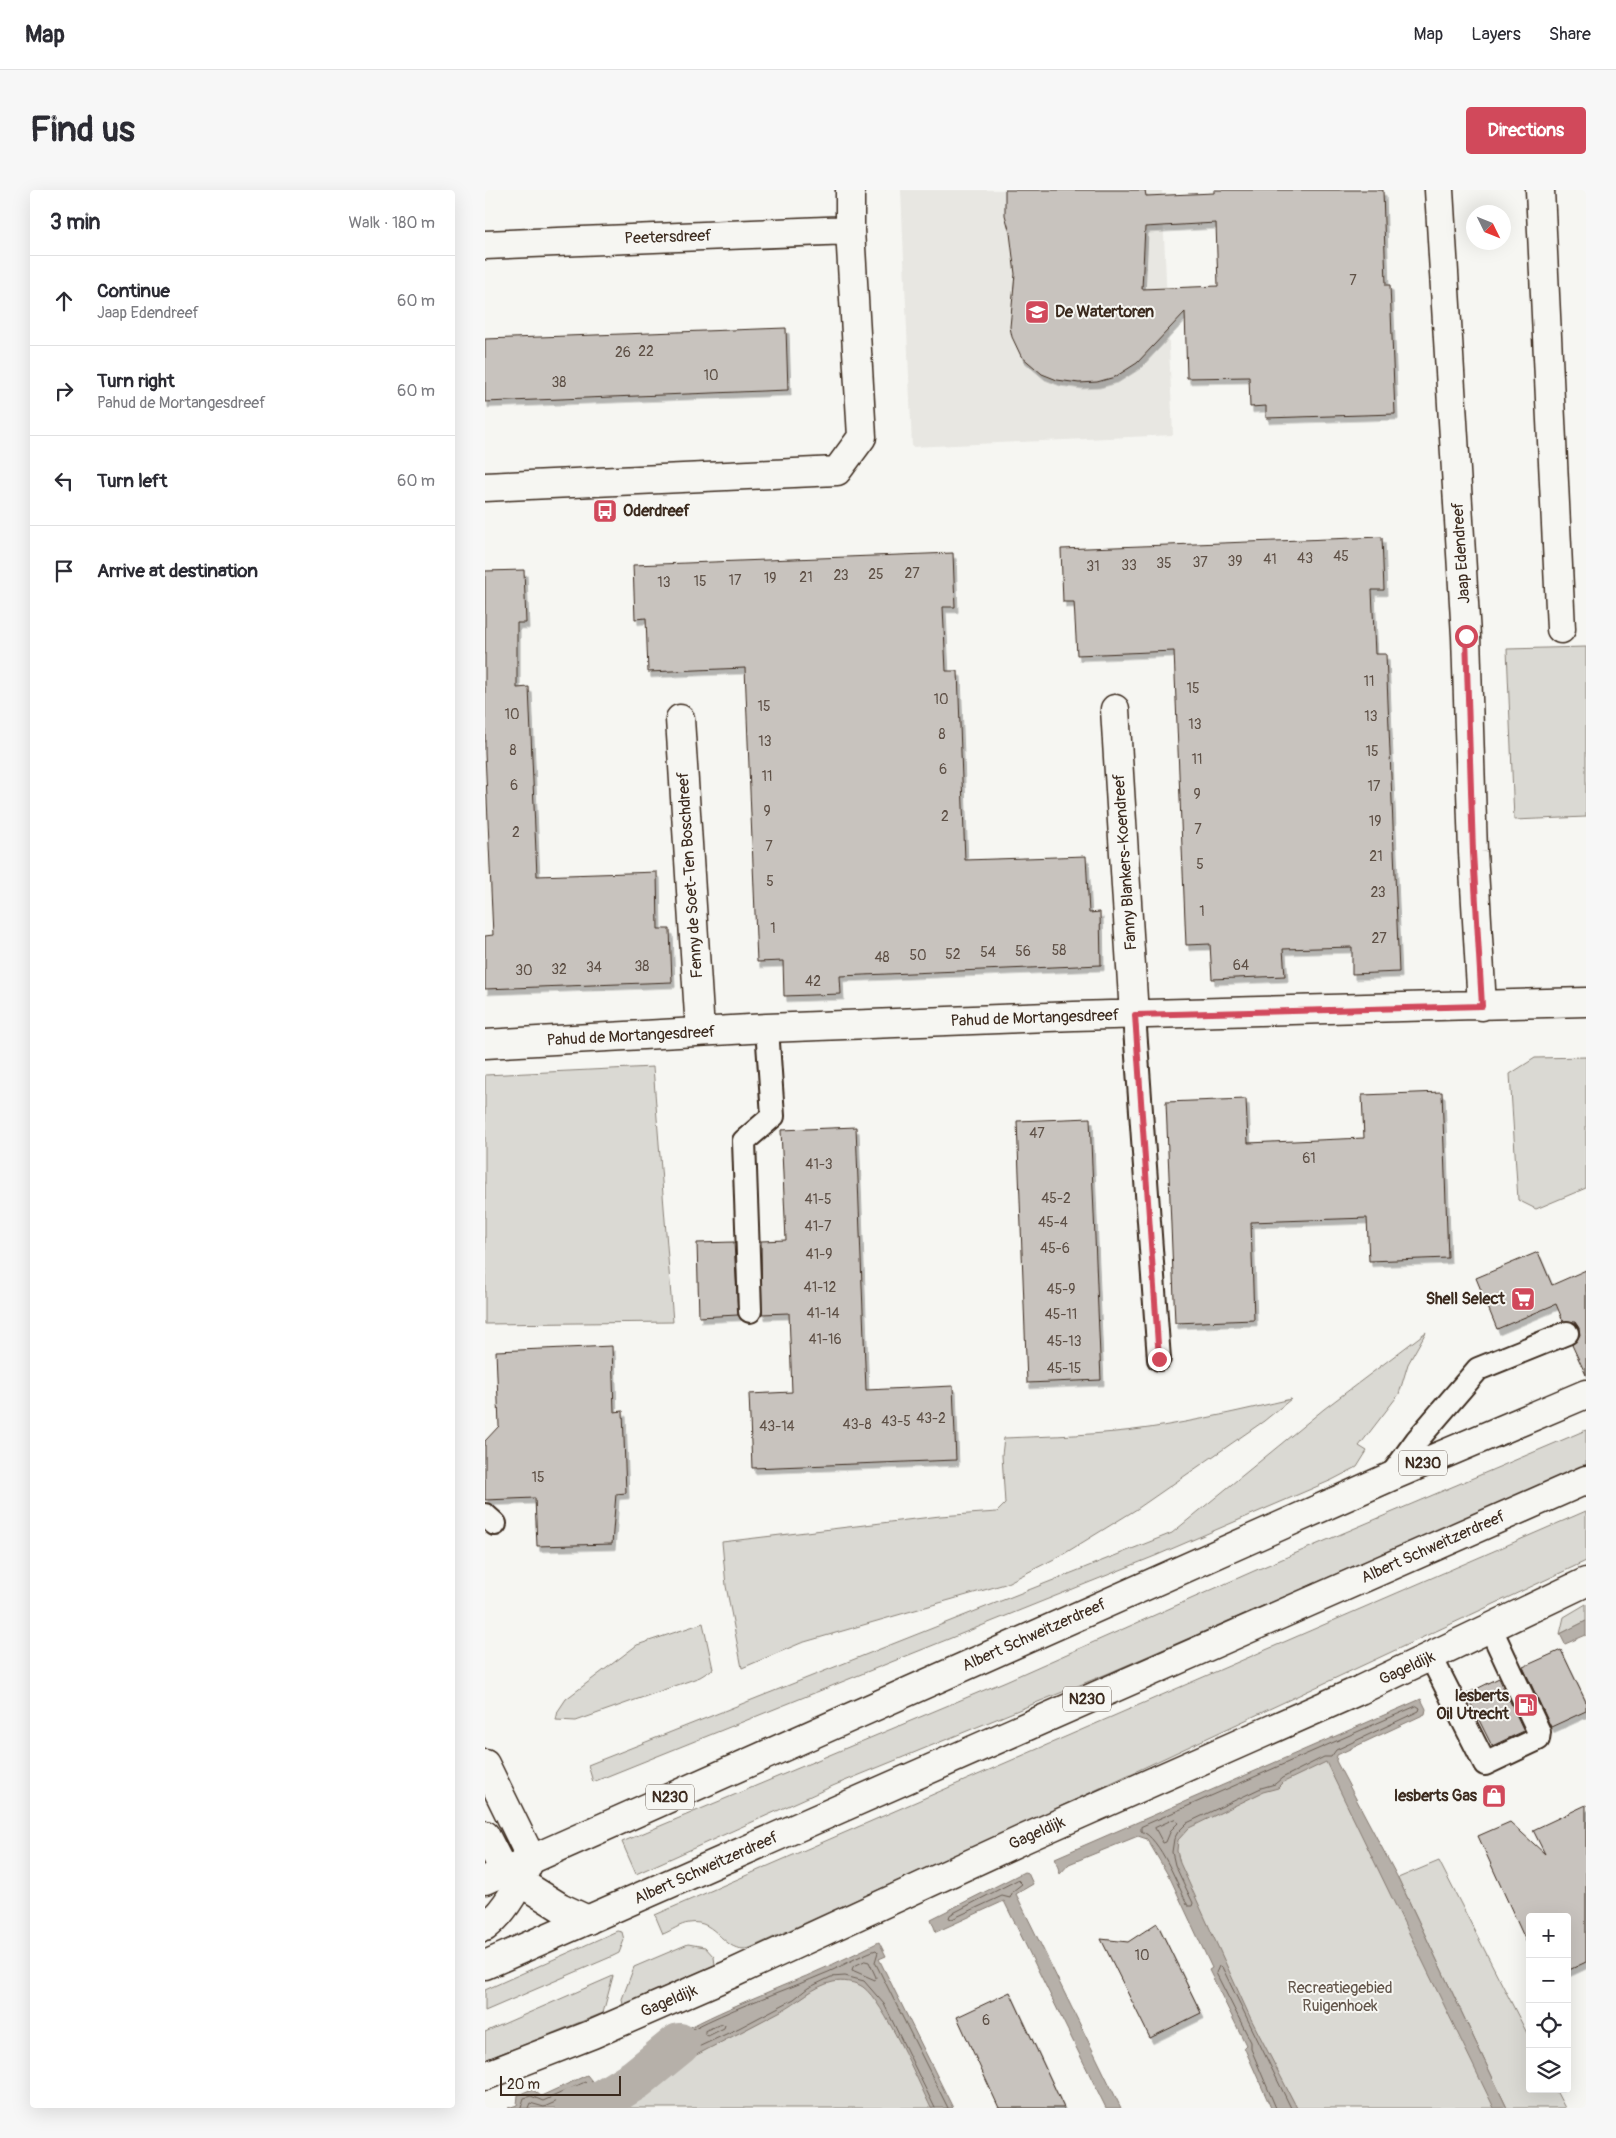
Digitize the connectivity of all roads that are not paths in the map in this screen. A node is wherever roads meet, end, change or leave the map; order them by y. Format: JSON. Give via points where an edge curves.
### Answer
{"nodes":[{"id":1,"x":850,"y":190,"type":"edge"},
{"id":2,"x":1439,"y":190,"type":"edge"},
{"id":3,"x":1541,"y":190,"type":"edge"},
{"id":4,"x":850,"y":230,"type":"junction"},
{"id":5,"x":485,"y":244,"type":"edge"},
{"id":6,"x":485,"y":487,"type":"edge"},
{"id":7,"x":1561,"y":630,"type":"dead end"},
{"id":8,"x":1115,"y":709,"type":"dead end"},
{"id":9,"x":680,"y":720,"type":"dead end"},
{"id":10,"x":1586,"y":1002,"type":"edge"},
{"id":11,"x":1482,"y":1006,"type":"junction"},
{"id":12,"x":1135,"y":1015,"type":"junction"},
{"id":13,"x":767,"y":1028,"type":"junction"},
{"id":14,"x":700,"y":1031,"type":"junction"},
{"id":15,"x":485,"y":1044,"type":"edge"},
{"id":16,"x":750,"y":1310,"type":"dead end"},
{"id":17,"x":1567,"y":1333,"type":"dead end"},
{"id":18,"x":1159,"y":1359,"type":"dead end"},
{"id":19,"x":1586,"y":1394,"type":"edge"},
{"id":20,"x":1390,"y":1477,"type":"junction"},
{"id":21,"x":1586,"y":1480,"type":"edge"},
{"id":22,"x":1586,"y":1582,"type":"edge"},
{"id":23,"x":1491,"y":1629,"type":"junction"},
{"id":24,"x":1431,"y":1657,"type":"junction"},
{"id":25,"x":485,"y":1764,"type":"edge"},
{"id":26,"x":485,"y":1835,"type":"edge"},
{"id":27,"x":531,"y":1858,"type":"junction"},
{"id":28,"x":503,"y":1878,"type":"edge"},
{"id":29,"x":588,"y":1920,"type":"junction"},
{"id":30,"x":485,"y":1927,"type":"edge"},
{"id":31,"x":485,"y":1965,"type":"edge"},
{"id":32,"x":485,"y":2076,"type":"edge"}],
"edges":[{"from":1,"to":4,"type":"main road"},
{"from":2,"to":11,"type":"main road","name":"Jaap Edendreef","via":[[1466,636]]},
{"from":3,"to":7,"type":"main road"},
{"from":4,"to":5,"type":"main road","name":"Peetersdreef"},
{"from":4,"to":6,"type":"main road","via":[[862,437],[837,471]]},
{"from":8,"to":12,"type":"main road","name":"Fanny Blankers-Koendreef"},
{"from":9,"to":14,"type":"main road","name":"Fenny de Soet-Ten Boschdreef"},
{"from":10,"to":11,"type":"main road","name":"Pahud de Mortangesdreef"},
{"from":11,"to":12,"type":"main road","name":"Pahud de Mortangesdreef"},
{"from":12,"to":13,"type":"main road","name":"Pahud de Mortangesdreef"},
{"from":12,"to":18,"type":"lane"},
{"from":13,"to":14,"type":"main road","name":"Pahud de Mortangesdreef"},
{"from":13,"to":16,"type":"lane","via":[[773,1116],[744,1141]]},
{"from":14,"to":15,"type":"main road","name":"Pahud de Mortangesdreef"},
{"from":17,"to":20,"type":"lane","via":[[1478,1369]]},
{"from":19,"to":20,"type":"main road","name":"Albert Schweitzerdreef","number":"N230"},
{"from":20,"to":27,"type":"main road","name":"Albert Schweitzerdreef","number":"N230"},
{"from":21,"to":29,"type":"main road","name":"Albert Schweitzerdreef","number":"N230"},
{"from":22,"to":23,"type":"main road","name":"Gageldijk"},
{"from":23,"to":24,"type":"main road","name":"Gageldijk"},
{"from":23,"to":24,"type":"lane","via":[[1539,1732],[1538,1739],[1529,1744],[1485,1764]]},
{"from":24,"to":32,"type":"main road","name":"Gageldijk","via":[[731,1974],[593,2034]]},
{"from":25,"to":27,"type":"main road"},
{"from":26,"to":28,"type":"main road"},
{"from":27,"to":28,"type":"main road","name":"Albert Schweitzerdreef","number":"N230"},
{"from":28,"to":29,"type":"main road"},
{"from":28,"to":30,"type":"main road","via":[[499,1916]]},
{"from":29,"to":31,"type":"main road","name":"Albert Schweitzerdreef","number":"N230"}]}
